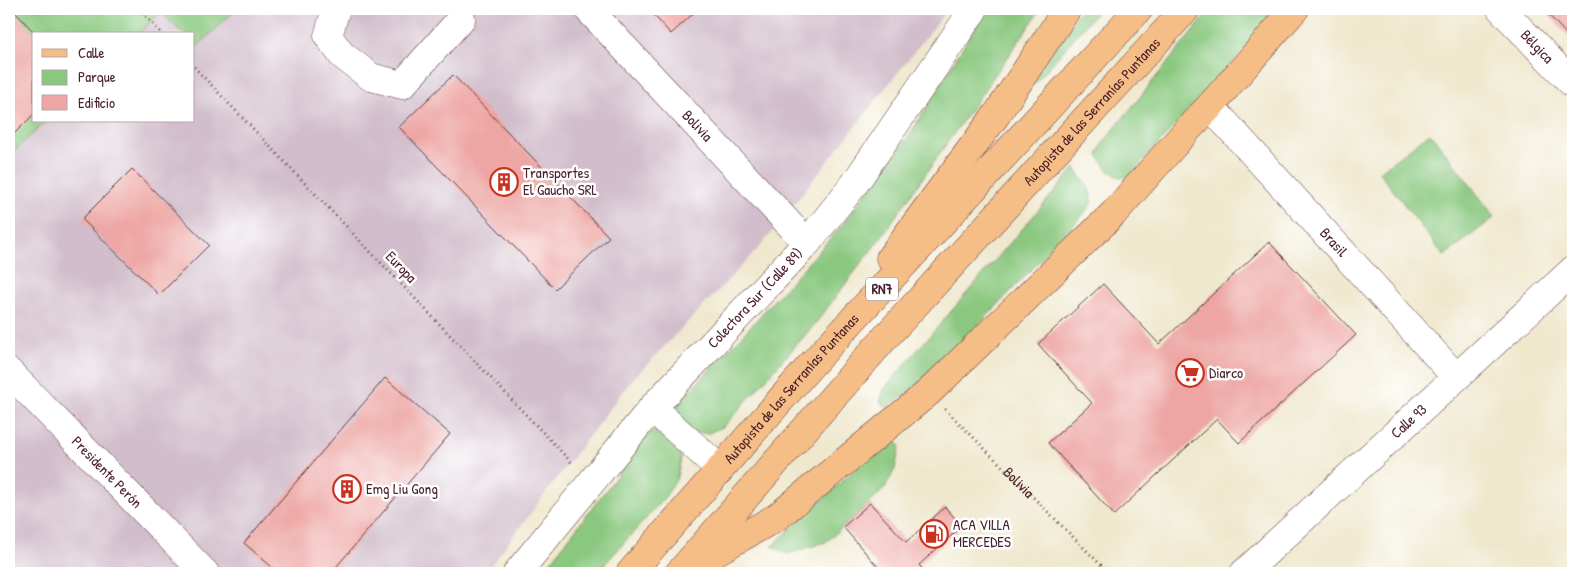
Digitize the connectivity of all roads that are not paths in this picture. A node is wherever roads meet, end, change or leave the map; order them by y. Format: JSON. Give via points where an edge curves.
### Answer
{"nodes":[{"id":1,"x":336,"y":9,"type":"edge"},
{"id":2,"x":460,"y":9,"type":"edge"},
{"id":3,"x":588,"y":9,"type":"edge"},
{"id":4,"x":974,"y":9,"type":"edge"},
{"id":5,"x":1068,"y":9,"type":"edge"},
{"id":6,"x":1140,"y":9,"type":"edge"},
{"id":7,"x":1186,"y":9,"type":"edge"},
{"id":8,"x":1295,"y":9,"type":"edge"},
{"id":9,"x":1501,"y":9,"type":"edge"},
{"id":10,"x":1573,"y":84,"type":"edge"},
{"id":11,"x":1210,"y":106,"type":"junction"},
{"id":12,"x":807,"y":243,"type":"junction"},
{"id":13,"x":1573,"y":270,"type":"edge"},
{"id":14,"x":811,"y":365,"type":"junction"},
{"id":15,"x":9,"y":372,"type":"edge"},
{"id":16,"x":1456,"y":377,"type":"junction"},
{"id":17,"x":652,"y":408,"type":"junction"},
{"id":18,"x":720,"y":469,"type":"junction"},
{"id":19,"x":680,"y":572,"type":"edge"},
{"id":20,"x":205,"y":573,"type":"edge"},
{"id":21,"x":517,"y":573,"type":"edge"},
{"id":22,"x":630,"y":573,"type":"edge"},
{"id":23,"x":1244,"y":573,"type":"edge"}],
"edges":[{"from":1,"to":2,"type":"street","via":[[328,36],[342,55],[371,77],[402,85],[462,19]]},
{"from":3,"to":12,"type":"street","name":"Bolivia"},
{"from":4,"to":12,"type":"street","name":"Colectora Sur (Calle 89)","via":[[853,186]]},
{"from":5,"to":14,"type":"main road","via":[[997,114]]},
{"from":6,"to":14,"type":"main road","name":"Autopista de las Serranías Puntanas","number":"RN7"},
{"from":7,"to":19,"type":"main road","name":"Autopista de las Serranías Puntanas","number":"RN7","via":[[883,340]]},
{"from":8,"to":11,"type":"main road"},
{"from":9,"to":10,"type":"street","name":"Bélgica"},
{"from":11,"to":16,"type":"street","name":"Brasil"},
{"from":11,"to":19,"type":"main road","via":[[1113,214],[929,392],[777,517]]},
{"from":12,"to":17,"type":"street","name":"Colectora Sur (Calle 89)"},
{"from":13,"to":16,"type":"street","name":"Calle 93"},
{"from":14,"to":18,"type":"main road","name":"Autopista de las Serranías Puntanas","number":"RN7"},
{"from":15,"to":20,"type":"street","name":"Presidente Perón"},
{"from":16,"to":23,"type":"street","name":"Calle 93"},
{"from":17,"to":18,"type":"street"},
{"from":17,"to":21,"type":"street","name":"Colectora Sur (Calle 89)"},
{"from":18,"to":22,"type":"main road","name":"Autopista de las Serranías Puntanas","number":"RN7"}]}
